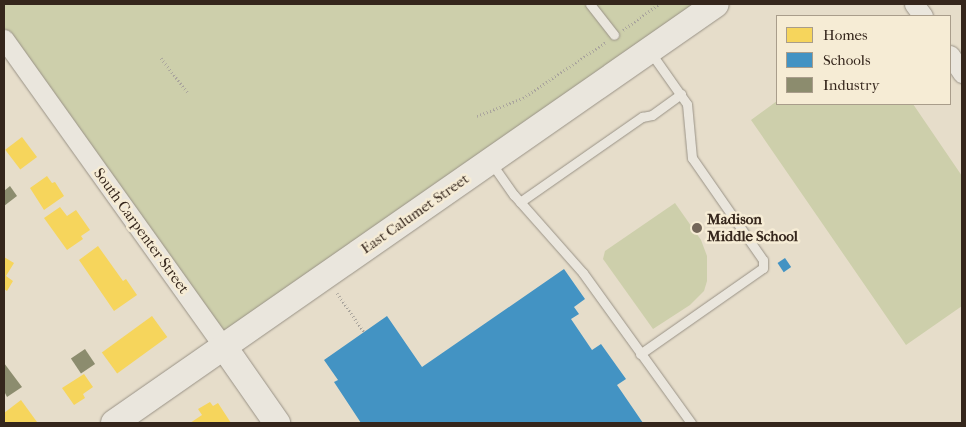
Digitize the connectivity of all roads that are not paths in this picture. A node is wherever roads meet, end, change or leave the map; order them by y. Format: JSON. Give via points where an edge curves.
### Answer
{"nodes":[{"id":1,"x":590,"y":4,"type":"edge"},
{"id":2,"x":716,"y":4,"type":"edge"},
{"id":3,"x":914,"y":4,"type":"edge"},
{"id":4,"x":922,"y":15,"type":"edge"},
{"id":5,"x":614,"y":35,"type":"road end"},
{"id":6,"x":4,"y":40,"type":"edge"},
{"id":7,"x":650,"y":50,"type":"junction"},
{"id":8,"x":951,"y":56,"type":"edge"},
{"id":9,"x":962,"y":72,"type":"edge"},
{"id":10,"x":681,"y":94,"type":"junction"},
{"id":11,"x":490,"y":162,"type":"junction"},
{"id":12,"x":520,"y":202,"type":"junction"},
{"id":13,"x":224,"y":347,"type":"junction"},
{"id":14,"x":640,"y":354,"type":"junction"},
{"id":15,"x":114,"y":423,"type":"edge"},
{"id":16,"x":277,"y":423,"type":"edge"},
{"id":17,"x":691,"y":423,"type":"edge"}],
"edges":[{"from":1,"to":5,"type":"lane"},
{"from":2,"to":7,"type":"main road","name":"East Calumet Street"},
{"from":3,"to":4,"type":"street"},
{"from":6,"to":13,"type":"street","name":"South Carpenter Street"},
{"from":7,"to":10,"type":"lane"},
{"from":7,"to":11,"type":"main road","name":"East Calumet Street"},
{"from":8,"to":9,"type":"street"},
{"from":10,"to":12,"type":"lane","via":[[652,115],[642,117]]},
{"from":10,"to":14,"type":"lane","via":[[688,104],[692,158],[763,260],[763,268]]},
{"from":11,"to":12,"type":"lane"},
{"from":11,"to":13,"type":"main road","name":"East Calumet Street"},
{"from":12,"to":14,"type":"lane","via":[[571,257]]},
{"from":13,"to":15,"type":"main road","name":"East Calumet Street"},
{"from":13,"to":16,"type":"main road","name":"South Carpenter Street"},
{"from":14,"to":17,"type":"lane"}]}
